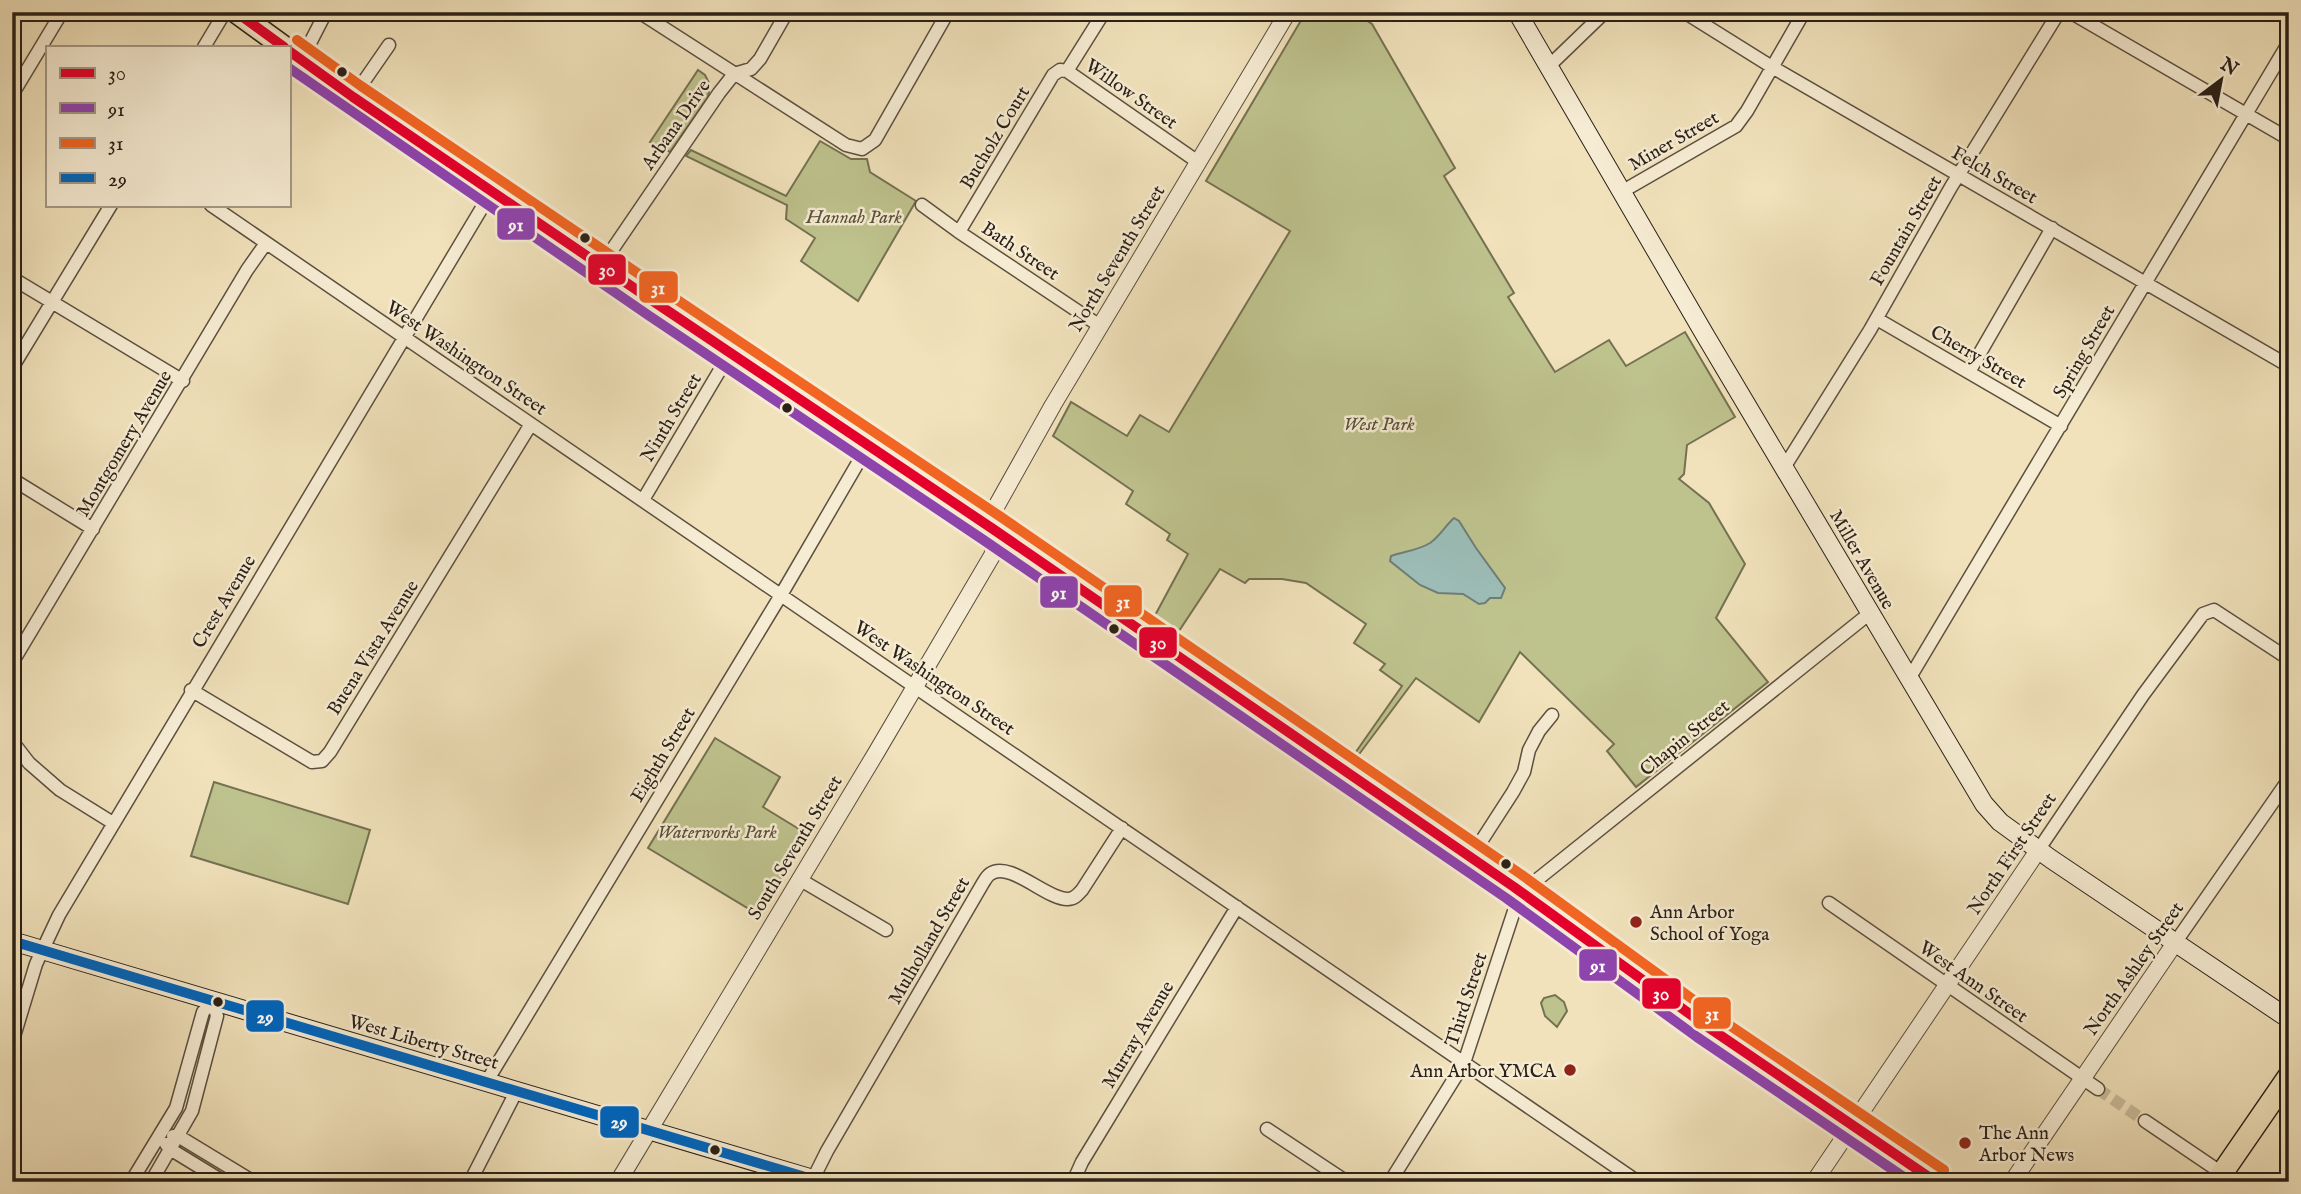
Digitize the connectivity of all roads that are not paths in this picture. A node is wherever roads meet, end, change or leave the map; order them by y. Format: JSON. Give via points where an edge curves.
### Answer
{"nodes":[{"id":1,"x":62,"y":12,"type":"edge"},
{"id":2,"x":225,"y":12,"type":"edge"},
{"id":3,"x":236,"y":12,"type":"edge"},
{"id":4,"x":326,"y":12,"type":"edge"},
{"id":5,"x":639,"y":12,"type":"edge"},
{"id":6,"x":786,"y":12,"type":"edge"},
{"id":7,"x":948,"y":12,"type":"edge"},
{"id":8,"x":1104,"y":12,"type":"edge"},
{"id":9,"x":1288,"y":12,"type":"edge"},
{"id":10,"x":1517,"y":12,"type":"edge"},
{"id":11,"x":1605,"y":12,"type":"edge"},
{"id":12,"x":1684,"y":12,"type":"edge"},
{"id":13,"x":1804,"y":12,"type":"edge"},
{"id":14,"x":2059,"y":12,"type":"edge"},
{"id":15,"x":2070,"y":12,"type":"edge"},
{"id":16,"x":2289,"y":42,"type":"edge"},
{"id":17,"x":205,"y":46,"type":"edge"},
{"id":18,"x":282,"y":46,"type":"edge"},
{"id":19,"x":389,"y":46,"type":"dead end"},
{"id":20,"x":290,"y":52,"type":"edge"},
{"id":21,"x":1772,"y":66,"type":"junction"},
{"id":22,"x":1548,"y":67,"type":"junction"},
{"id":23,"x":1067,"y":71,"type":"junction"},
{"id":24,"x":734,"y":74,"type":"junction"},
{"id":25,"x":12,"y":95,"type":"edge"},
{"id":26,"x":352,"y":97,"type":"junction"},
{"id":27,"x":2245,"y":115,"type":"junction"},
{"id":28,"x":2289,"y":139,"type":"edge"},
{"id":29,"x":1198,"y":162,"type":"junction"},
{"id":30,"x":1959,"y":175,"type":"junction"},
{"id":31,"x":492,"y":191,"type":"junction"},
{"id":32,"x":1623,"y":191,"type":"junction"},
{"id":33,"x":922,"y":205,"type":"dead end"},
{"id":34,"x":110,"y":206,"type":"edge"},
{"id":35,"x":212,"y":206,"type":"edge"},
{"id":36,"x":2052,"y":228,"type":"junction"},
{"id":37,"x":959,"y":232,"type":"junction"},
{"id":38,"x":266,"y":243,"type":"junction"},
{"id":39,"x":601,"y":266,"type":"junction"},
{"id":40,"x":12,"y":278,"type":"edge"},
{"id":41,"x":2145,"y":282,"type":"junction"},
{"id":42,"x":52,"y":302,"type":"junction"},
{"id":43,"x":1877,"y":319,"type":"junction"},
{"id":44,"x":1100,"y":326,"type":"junction"},
{"id":45,"x":404,"y":337,"type":"junction"},
{"id":46,"x":730,"y":353,"type":"junction"},
{"id":47,"x":2289,"y":366,"type":"edge"},
{"id":48,"x":12,"y":368,"type":"edge"},
{"id":49,"x":1969,"y":372,"type":"junction"},
{"id":50,"x":183,"y":381,"type":"junction"},
{"id":51,"x":531,"y":424,"type":"junction"},
{"id":52,"x":2061,"y":426,"type":"junction"},
{"id":53,"x":870,"y":448,"type":"junction"},
{"id":54,"x":1785,"y":466,"type":"junction"},
{"id":55,"x":12,"y":479,"type":"edge"},
{"id":56,"x":643,"y":500,"type":"junction"},
{"id":57,"x":93,"y":529,"type":"junction"},
{"id":58,"x":993,"y":529,"type":"junction"},
{"id":59,"x":781,"y":595,"type":"junction"},
{"id":60,"x":1870,"y":613,"type":"junction"},
{"id":61,"x":2289,"y":659,"type":"edge"},
{"id":62,"x":12,"y":663,"type":"edge"},
{"id":63,"x":1909,"y":679,"type":"junction"},
{"id":64,"x":915,"y":687,"type":"junction"},
{"id":65,"x":191,"y":690,"type":"junction"},
{"id":66,"x":1552,"y":715,"type":"dead end"},
{"id":67,"x":12,"y":741,"type":"edge"},
{"id":68,"x":2289,"y":779,"type":"edge"},
{"id":69,"x":113,"y":823,"type":"junction"},
{"id":70,"x":1122,"y":828,"type":"junction"},
{"id":71,"x":2039,"y":849,"type":"junction"},
{"id":72,"x":1471,"y":858,"type":"junction"},
{"id":73,"x":799,"y":879,"type":"junction"},
{"id":74,"x":1524,"y":895,"type":"junction"},
{"id":75,"x":1829,"y":903,"type":"dead end"},
{"id":76,"x":1237,"y":907,"type":"junction"},
{"id":77,"x":886,"y":930,"type":"dead end"},
{"id":78,"x":12,"y":941,"type":"edge"},
{"id":79,"x":2175,"y":943,"type":"junction"},
{"id":80,"x":42,"y":950,"type":"junction"},
{"id":81,"x":1946,"y":985,"type":"junction"},
{"id":82,"x":213,"y":1001,"type":"junction"},
{"id":83,"x":2289,"y":1019,"type":"edge"},
{"id":84,"x":12,"y":1043,"type":"edge"},
{"id":85,"x":1464,"y":1063,"type":"junction"},
{"id":86,"x":2289,"y":1076,"type":"edge"},
{"id":87,"x":2082,"y":1078,"type":"junction"},
{"id":88,"x":487,"y":1081,"type":"junction"},
{"id":89,"x":2098,"y":1089,"type":"tunnel mouth"},
{"id":90,"x":517,"y":1090,"type":"junction"},
{"id":91,"x":2145,"y":1121,"type":"tunnel mouth"},
{"id":92,"x":1852,"y":1125,"type":"junction"},
{"id":93,"x":649,"y":1129,"type":"junction"},
{"id":94,"x":1267,"y":1129,"type":"dead end"},
{"id":95,"x":158,"y":1136,"type":"junction"},
{"id":96,"x":178,"y":1136,"type":"junction"},
{"id":97,"x":170,"y":1149,"type":"junction"},
{"id":98,"x":2225,"y":1179,"type":"edge"},
{"id":99,"x":818,"y":1180,"type":"edge"},
{"id":100,"x":131,"y":1182,"type":"edge"},
{"id":101,"x":151,"y":1182,"type":"edge"},
{"id":102,"x":225,"y":1182,"type":"edge"},
{"id":103,"x":254,"y":1182,"type":"edge"},
{"id":104,"x":470,"y":1182,"type":"edge"},
{"id":105,"x":618,"y":1182,"type":"edge"},
{"id":106,"x":1073,"y":1182,"type":"edge"},
{"id":107,"x":1347,"y":1182,"type":"edge"},
{"id":108,"x":1390,"y":1182,"type":"edge"},
{"id":109,"x":1638,"y":1182,"type":"edge"},
{"id":110,"x":1814,"y":1182,"type":"edge"},
{"id":111,"x":1937,"y":1182,"type":"edge"},
{"id":112,"x":2012,"y":1182,"type":"edge"}],
"edges":[{"from":1,"to":25,"type":"street"},
{"from":2,"to":17,"type":"street"},
{"from":3,"to":18,"type":"main road"},
{"from":4,"to":20,"type":"street","via":[[308,47]]},
{"from":5,"to":24,"type":"street"},
{"from":6,"to":24,"type":"street","name":"Arbana Drive","via":[[760,59],[751,69]]},
{"from":7,"to":24,"type":"street","via":[[875,141],[862,149],[846,145]]},
{"from":8,"to":23,"type":"street","name":"Willow Street"},
{"from":9,"to":29,"type":"street","name":"North Seventh Street"},
{"from":10,"to":22,"type":"main road","name":"Miller Avenue"},
{"from":11,"to":22,"type":"street"},
{"from":12,"to":21,"type":"street","name":"Felch Street"},
{"from":13,"to":21,"type":"street","name":"Miner Street"},
{"from":14,"to":30,"type":"street","name":"Fountain Street"},
{"from":15,"to":27,"type":"street"},
{"from":16,"to":27,"type":"street","name":"Spring Street"},
{"from":19,"to":26,"type":"street"},
{"from":20,"to":26,"type":"main road"},
{"from":21,"to":30,"type":"street","name":"Felch Street"},
{"from":21,"to":32,"type":"street","name":"Miner Street","via":[[1736,126]]},
{"from":22,"to":32,"type":"main road","name":"Miller Avenue"},
{"from":23,"to":29,"type":"street","name":"Willow Street"},
{"from":23,"to":37,"type":"street","name":"Bucholz Court","via":[[1053,75]]},
{"from":24,"to":39,"type":"street","name":"Arbana Drive"},
{"from":26,"to":31,"type":"main road"},
{"from":27,"to":28,"type":"street"},
{"from":27,"to":41,"type":"street","name":"Spring Street"},
{"from":29,"to":44,"type":"street","name":"North Seventh Street"},
{"from":30,"to":36,"type":"street","name":"Felch Street"},
{"from":30,"to":43,"type":"street","name":"Fountain Street"},
{"from":31,"to":39,"type":"main road"},
{"from":31,"to":45,"type":"street","name":"Crest Avenue"},
{"from":32,"to":54,"type":"main road","name":"Miller Avenue"},
{"from":33,"to":37,"type":"street","name":"Bath Street"},
{"from":34,"to":42,"type":"street"},
{"from":35,"to":38,"type":"street","name":"West Washington Street"},
{"from":36,"to":41,"type":"street","name":"Felch Street"},
{"from":36,"to":49,"type":"street"},
{"from":37,"to":44,"type":"street","name":"Bath Street"},
{"from":38,"to":45,"type":"street","name":"West Washington Street"},
{"from":38,"to":50,"type":"street","name":"Montgomery Avenue"},
{"from":39,"to":46,"type":"main road"},
{"from":40,"to":42,"type":"street"},
{"from":41,"to":47,"type":"street","name":"Felch Street"},
{"from":41,"to":52,"type":"street","name":"Spring Street"},
{"from":42,"to":48,"type":"street"},
{"from":42,"to":50,"type":"street"},
{"from":43,"to":49,"type":"street","name":"Cherry Street"},
{"from":43,"to":54,"type":"street","name":"Fountain Street"},
{"from":44,"to":58,"type":"street","name":"North Seventh Street","via":[[992,514]]},
{"from":45,"to":51,"type":"street","name":"West Washington Street"},
{"from":45,"to":65,"type":"street","name":"Crest Avenue"},
{"from":46,"to":53,"type":"main road"},
{"from":46,"to":56,"type":"street","name":"Ninth Street"},
{"from":49,"to":52,"type":"street","name":"Cherry Street"},
{"from":50,"to":57,"type":"street","name":"Montgomery Avenue"},
{"from":51,"to":56,"type":"street","name":"West Washington Street"},
{"from":51,"to":65,"type":"street","name":"Buena Vista Avenue","via":[[322,761],[312,762]]},
{"from":52,"to":63,"type":"street","name":"Spring Street"},
{"from":53,"to":58,"type":"main road"},
{"from":53,"to":59,"type":"street","name":"Eighth Street"},
{"from":54,"to":60,"type":"main road","name":"Miller Avenue"},
{"from":55,"to":57,"type":"street"},
{"from":56,"to":59,"type":"street","name":"West Washington Street"},
{"from":57,"to":62,"type":"street","name":"Montgomery Avenue"},
{"from":58,"to":64,"type":"street","name":"South Seventh Street","via":[[993,554]]},
{"from":58,"to":72,"type":"main road"},
{"from":59,"to":64,"type":"street","name":"West Washington Street"},
{"from":59,"to":88,"type":"street","name":"Eighth Street"},
{"from":60,"to":63,"type":"main road","name":"Miller Avenue"},
{"from":60,"to":74,"type":"street","name":"Chapin Street","via":[[1533,883]]},
{"from":61,"to":71,"type":"street","name":"North First Street","via":[[2211,610],[2205,612]]},
{"from":63,"to":71,"type":"main road","name":"Miller Avenue","via":[[1984,804],[2000,822]]},
{"from":64,"to":70,"type":"street","name":"West Washington Street"},
{"from":64,"to":73,"type":"street","name":"South Seventh Street"},
{"from":65,"to":69,"type":"street","name":"Crest Avenue"},
{"from":66,"to":72,"type":"street","via":[[1529,750],[1513,792]]},
{"from":67,"to":69,"type":"street","via":[[60,790]]},
{"from":68,"to":79,"type":"street","name":"North Ashley Street"},
{"from":69,"to":80,"type":"street","name":"Crest Avenue"},
{"from":70,"to":76,"type":"street","name":"West Washington Street"},
{"from":70,"to":99,"type":"street","name":"Mulholland Street","via":[[1075,897],[1057,897],[1009,872],[990,874],[827,1151]]},
{"from":71,"to":79,"type":"main road","name":"Miller Avenue"},
{"from":71,"to":81,"type":"street","name":"North First Street"},
{"from":72,"to":74,"type":"main road"},
{"from":73,"to":77,"type":"street"},
{"from":73,"to":93,"type":"street","name":"South Seventh Street"},
{"from":74,"to":85,"type":"street","name":"Third Street","via":[[1514,911]]},
{"from":74,"to":92,"type":"main road"},
{"from":75,"to":81,"type":"street","name":"West Ann Street"},
{"from":76,"to":85,"type":"street","name":"West Washington Street"},
{"from":76,"to":106,"type":"street","name":"Murray Avenue"},
{"from":78,"to":80,"type":"main road","name":"West Liberty Street"},
{"from":79,"to":83,"type":"main road","name":"Miller Avenue"},
{"from":79,"to":87,"type":"street","name":"North Ashley Street"},
{"from":80,"to":82,"type":"main road","name":"West Liberty Street"},
{"from":80,"to":84,"type":"street","name":"Crest Avenue"},
{"from":81,"to":87,"type":"street","name":"West Ann Street"},
{"from":81,"to":92,"type":"street","name":"North First Street"},
{"from":82,"to":88,"type":"main road","name":"West Liberty Street"},
{"from":82,"to":95,"type":"street","via":[[203,1012],[176,1108]]},
{"from":82,"to":96,"type":"street","via":[[217,1016],[209,1053],[192,1111]]},
{"from":85,"to":108,"type":"street","name":"Third Street"},
{"from":85,"to":109,"type":"street","name":"West Washington Street"},
{"from":86,"to":98,"type":"main road"},
{"from":87,"to":89,"type":"street","name":"West Ann Street"},
{"from":87,"to":112,"type":"street","name":"North Ashley Street"},
{"from":88,"to":90,"type":"main road","name":"West Liberty Street"},
{"from":90,"to":93,"type":"main road","name":"West Liberty Street"},
{"from":90,"to":104,"type":"street"},
{"from":91,"to":98,"type":"street"},
{"from":92,"to":110,"type":"street","name":"North First Street"},
{"from":92,"to":111,"type":"main road"},
{"from":93,"to":99,"type":"main road","name":"West Liberty Street"},
{"from":93,"to":105,"type":"street","name":"South Seventh Street"},
{"from":94,"to":107,"type":"street"},
{"from":95,"to":96,"type":"street"},
{"from":95,"to":97,"type":"street"},
{"from":95,"to":100,"type":"street"},
{"from":96,"to":97,"type":"street"},
{"from":96,"to":103,"type":"street"},
{"from":97,"to":101,"type":"street"},
{"from":97,"to":102,"type":"street"}]}
